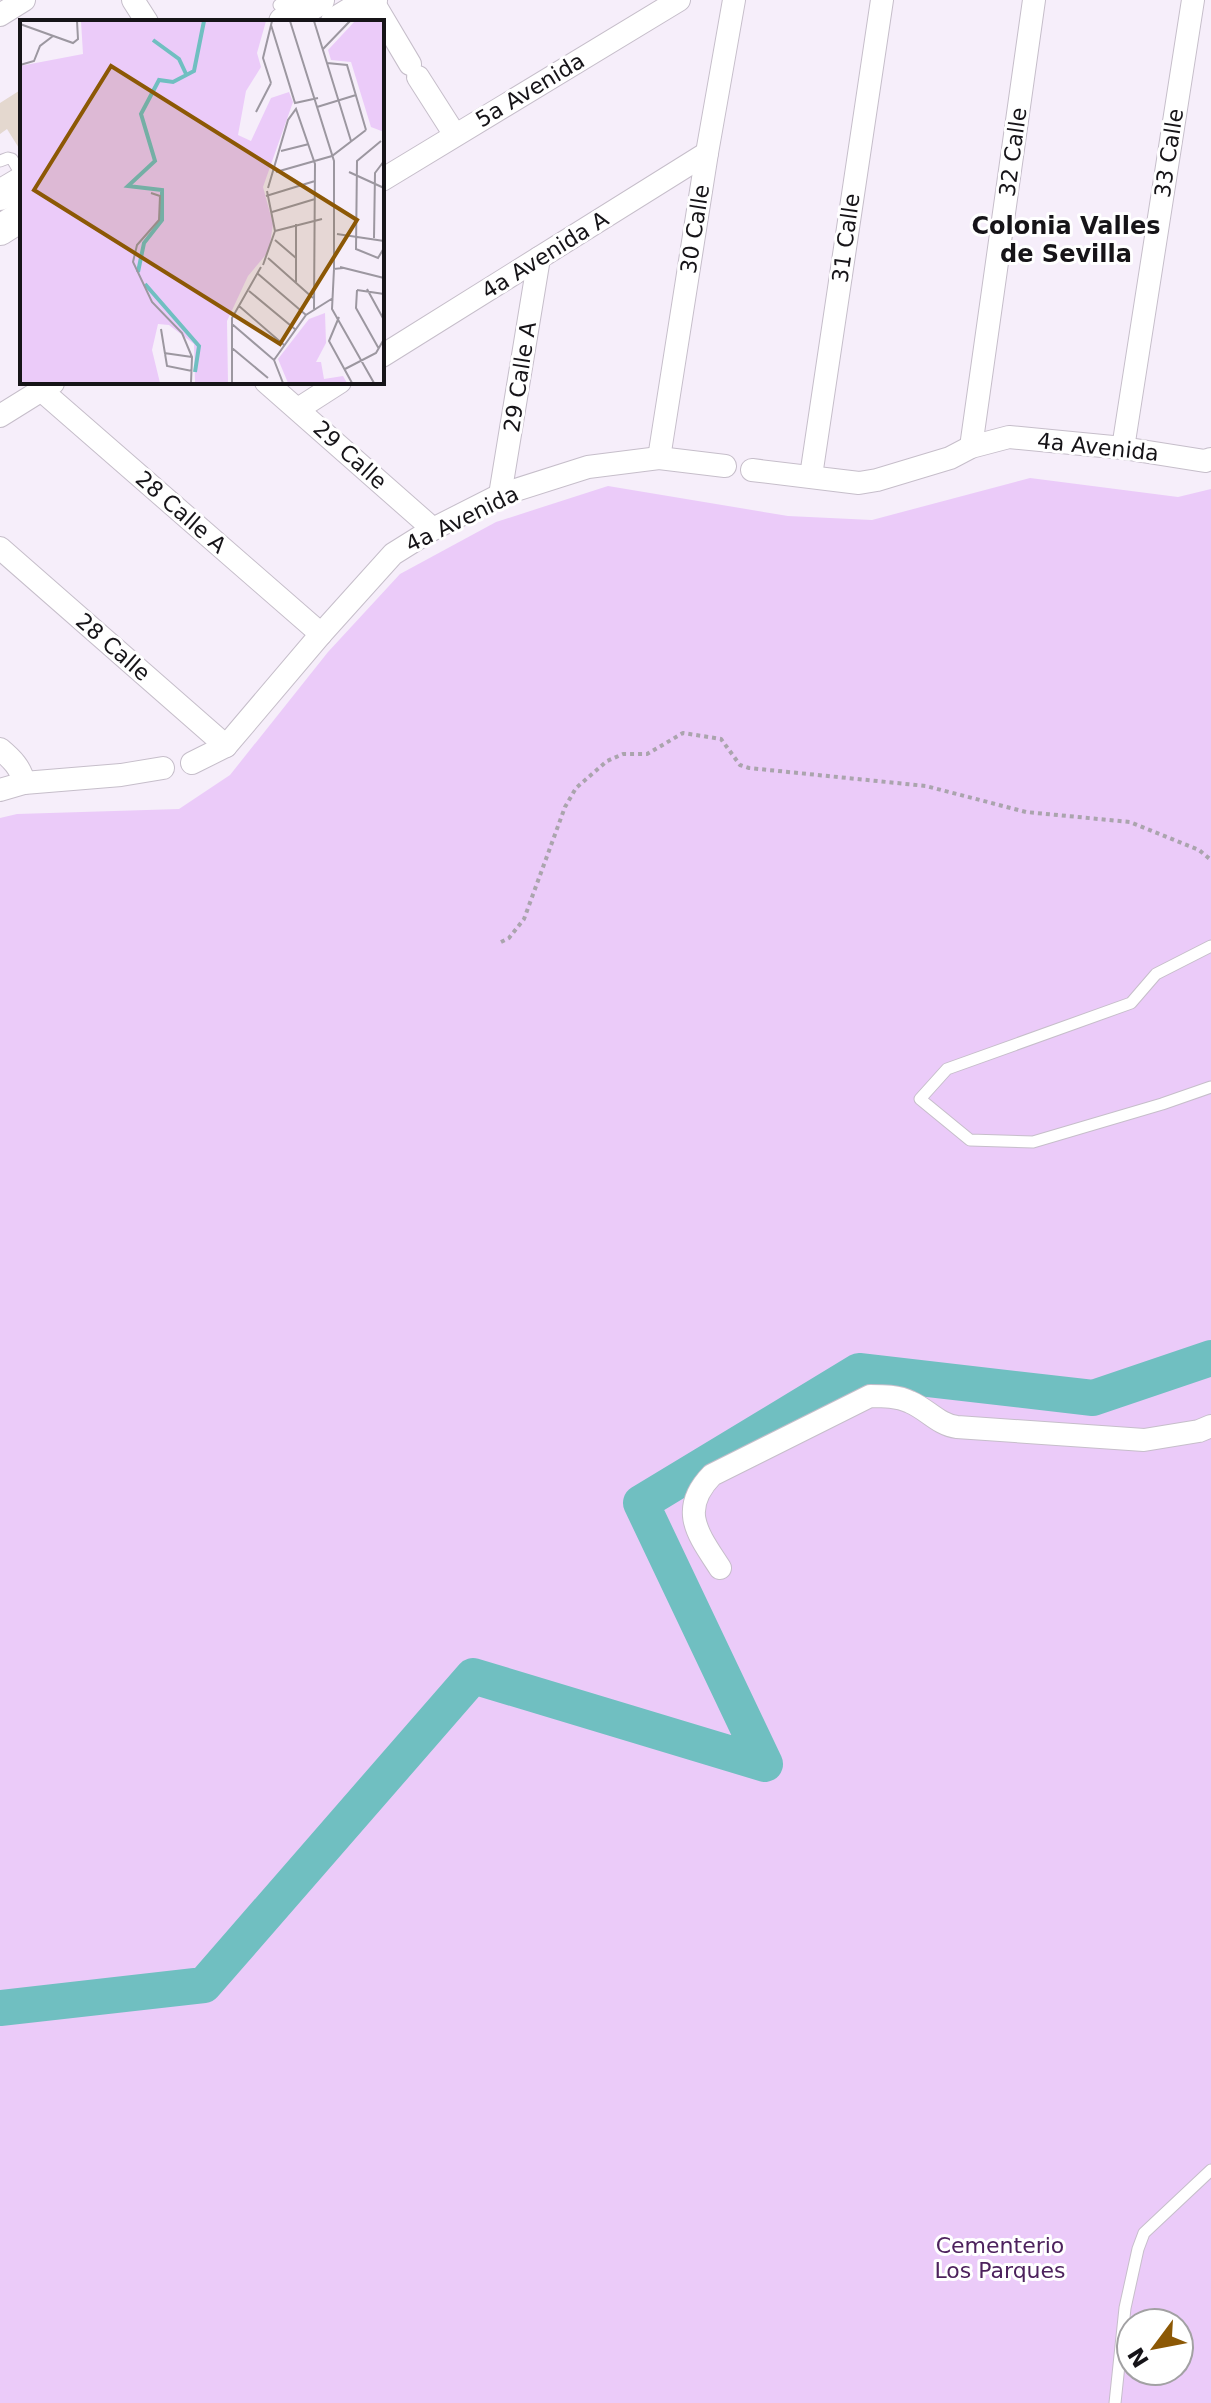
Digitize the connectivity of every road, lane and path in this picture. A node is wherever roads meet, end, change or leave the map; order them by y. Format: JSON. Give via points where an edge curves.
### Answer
{"nodes":[{"id":1,"x":24,"y":0,"type":"edge"},
{"id":2,"x":133,"y":0,"type":"edge"},
{"id":3,"x":319,"y":0,"type":"edge"},
{"id":4,"x":372,"y":0,"type":"edge"},
{"id":5,"x":679,"y":0,"type":"edge"},
{"id":6,"x":734,"y":0,"type":"edge"},
{"id":7,"x":882,"y":0,"type":"edge"},
{"id":8,"x":1034,"y":0,"type":"edge"},
{"id":9,"x":1193,"y":0,"type":"edge"},
{"id":10,"x":283,"y":9,"type":"edge"},
{"id":11,"x":0,"y":15,"type":"edge"},
{"id":12,"x":146,"y":20,"type":"edge"},
{"id":13,"x":339,"y":20,"type":"edge"},
{"id":14,"x":455,"y":135,"type":"junction"},
{"id":15,"x":707,"y":153,"type":"junction"},
{"id":16,"x":0,"y":161,"type":"edge"},
{"id":17,"x":20,"y":175,"type":"edge"},
{"id":18,"x":384,"y":179,"type":"edge"},
{"id":19,"x":20,"y":180,"type":"edge"},
{"id":20,"x":0,"y":195,"type":"edge"},
{"id":21,"x":20,"y":217,"type":"edge"},
{"id":22,"x":0,"y":230,"type":"edge"},
{"id":23,"x":539,"y":258,"type":"junction"},
{"id":24,"x":384,"y":355,"type":"edge"},
{"id":25,"x":268,"y":384,"type":"edge"},
{"id":26,"x":337,"y":384,"type":"edge"},
{"id":27,"x":48,"y":386,"type":"edge"},
{"id":28,"x":298,"y":409,"type":"junction"},
{"id":29,"x":0,"y":416,"type":"edge"},
{"id":30,"x":971,"y":447,"type":"junction"},
{"id":31,"x":1123,"y":448,"type":"junction"},
{"id":32,"x":659,"y":458,"type":"junction"},
{"id":33,"x":1211,"y":459,"type":"edge"},
{"id":34,"x":725,"y":466,"type":"dead end"},
{"id":35,"x":752,"y":470,"type":"dead end"},
{"id":36,"x":811,"y":476,"type":"junction"},
{"id":37,"x":500,"y":495,"type":"junction"},
{"id":38,"x":433,"y":529,"type":"junction"},
{"id":39,"x":0,"y":548,"type":"edge"},
{"id":40,"x":321,"y":634,"type":"junction"},
{"id":41,"x":226,"y":746,"type":"junction"},
{"id":42,"x":0,"y":749,"type":"edge"},
{"id":43,"x":192,"y":763,"type":"dead end"},
{"id":44,"x":163,"y":768,"type":"dead end"},
{"id":45,"x":24,"y":783,"type":"junction"},
{"id":46,"x":0,"y":790,"type":"edge"},
{"id":47,"x":1211,"y":860,"type":"edge"},
{"id":48,"x":501,"y":942,"type":"dead end"},
{"id":49,"x":1211,"y":946,"type":"edge"},
{"id":50,"x":1211,"y":1087,"type":"edge"},
{"id":51,"x":1211,"y":1426,"type":"edge"},
{"id":52,"x":720,"y":1568,"type":"dead end"},
{"id":53,"x":1211,"y":2170,"type":"edge"},
{"id":54,"x":1115,"y":2403,"type":"edge"}],
"edges":[{"from":1,"to":11,"type":"street"},
{"from":2,"to":12,"type":"street"},
{"from":3,"to":10,"type":"main road"},
{"from":4,"to":13,"type":"main road"},
{"from":4,"to":14,"type":"street"},
{"from":5,"to":14,"type":"street","name":"5a Avenida"},
{"from":6,"to":15,"type":"street","name":"30 Calle"},
{"from":7,"to":36,"type":"street","name":"31 Calle"},
{"from":8,"to":30,"type":"street","name":"32 Calle"},
{"from":9,"to":31,"type":"street","name":"33 Calle"},
{"from":14,"to":18,"type":"street","name":"5a Avenida"},
{"from":15,"to":23,"type":"street","name":"4a Avenida A"},
{"from":15,"to":32,"type":"street","name":"30 Calle"},
{"from":16,"to":17,"type":"lane","via":[[12,159]]},
{"from":19,"to":20,"type":"main road"},
{"from":21,"to":22,"type":"main road"},
{"from":23,"to":24,"type":"street","name":"4a Avenida A"},
{"from":23,"to":37,"type":"street","name":"29 Calle A"},
{"from":25,"to":28,"type":"street","name":"29 Calle"},
{"from":26,"to":28,"type":"street"},
{"from":27,"to":29,"type":"street"},
{"from":27,"to":40,"type":"street","name":"28 Calle A"},
{"from":28,"to":38,"type":"street","name":"29 Calle"},
{"from":30,"to":31,"type":"street","name":"4a Avenida","via":[[1009,437]]},
{"from":30,"to":36,"type":"street","name":"4a Avenida","via":[[877,480],[859,483]]},
{"from":31,"to":33,"type":"street","name":"4a Avenida"},
{"from":32,"to":34,"type":"street","name":"4a Avenida"},
{"from":32,"to":37,"type":"street","name":"4a Avenida","via":[[588,467]]},
{"from":35,"to":36,"type":"street","name":"4a Avenida"},
{"from":37,"to":38,"type":"street","name":"4a Avenida"},
{"from":38,"to":40,"type":"street","name":"4a Avenida","via":[[393,554]]},
{"from":39,"to":41,"type":"street","name":"28 Calle"},
{"from":40,"to":41,"type":"street","name":"4a Avenida"},
{"from":41,"to":43,"type":"street","name":"4a Avenida"},
{"from":42,"to":45,"type":"street","via":[[22,772]]},
{"from":44,"to":45,"type":"street"},
{"from":45,"to":46,"type":"street"},
{"from":47,"to":48,"type":"path","via":[[1130,822],[1026,812],[926,786],[749,768],[740,765],[721,739],[683,733],[647,754],[623,754],[607,761],[576,788],[524,919]]},
{"from":49,"to":50,"type":"lane","via":[[1156,974],[1131,1003],[947,1069],[920,1099],[970,1140],[1033,1142]]},
{"from":51,"to":52,"type":"street","via":[[1144,1440],[957,1427],[909,1401],[870,1396],[712,1475],[699,1489],[694,1510],[697,1533]]},
{"from":53,"to":54,"type":"lane","via":[[1144,2233],[1125,2308]]}]}
